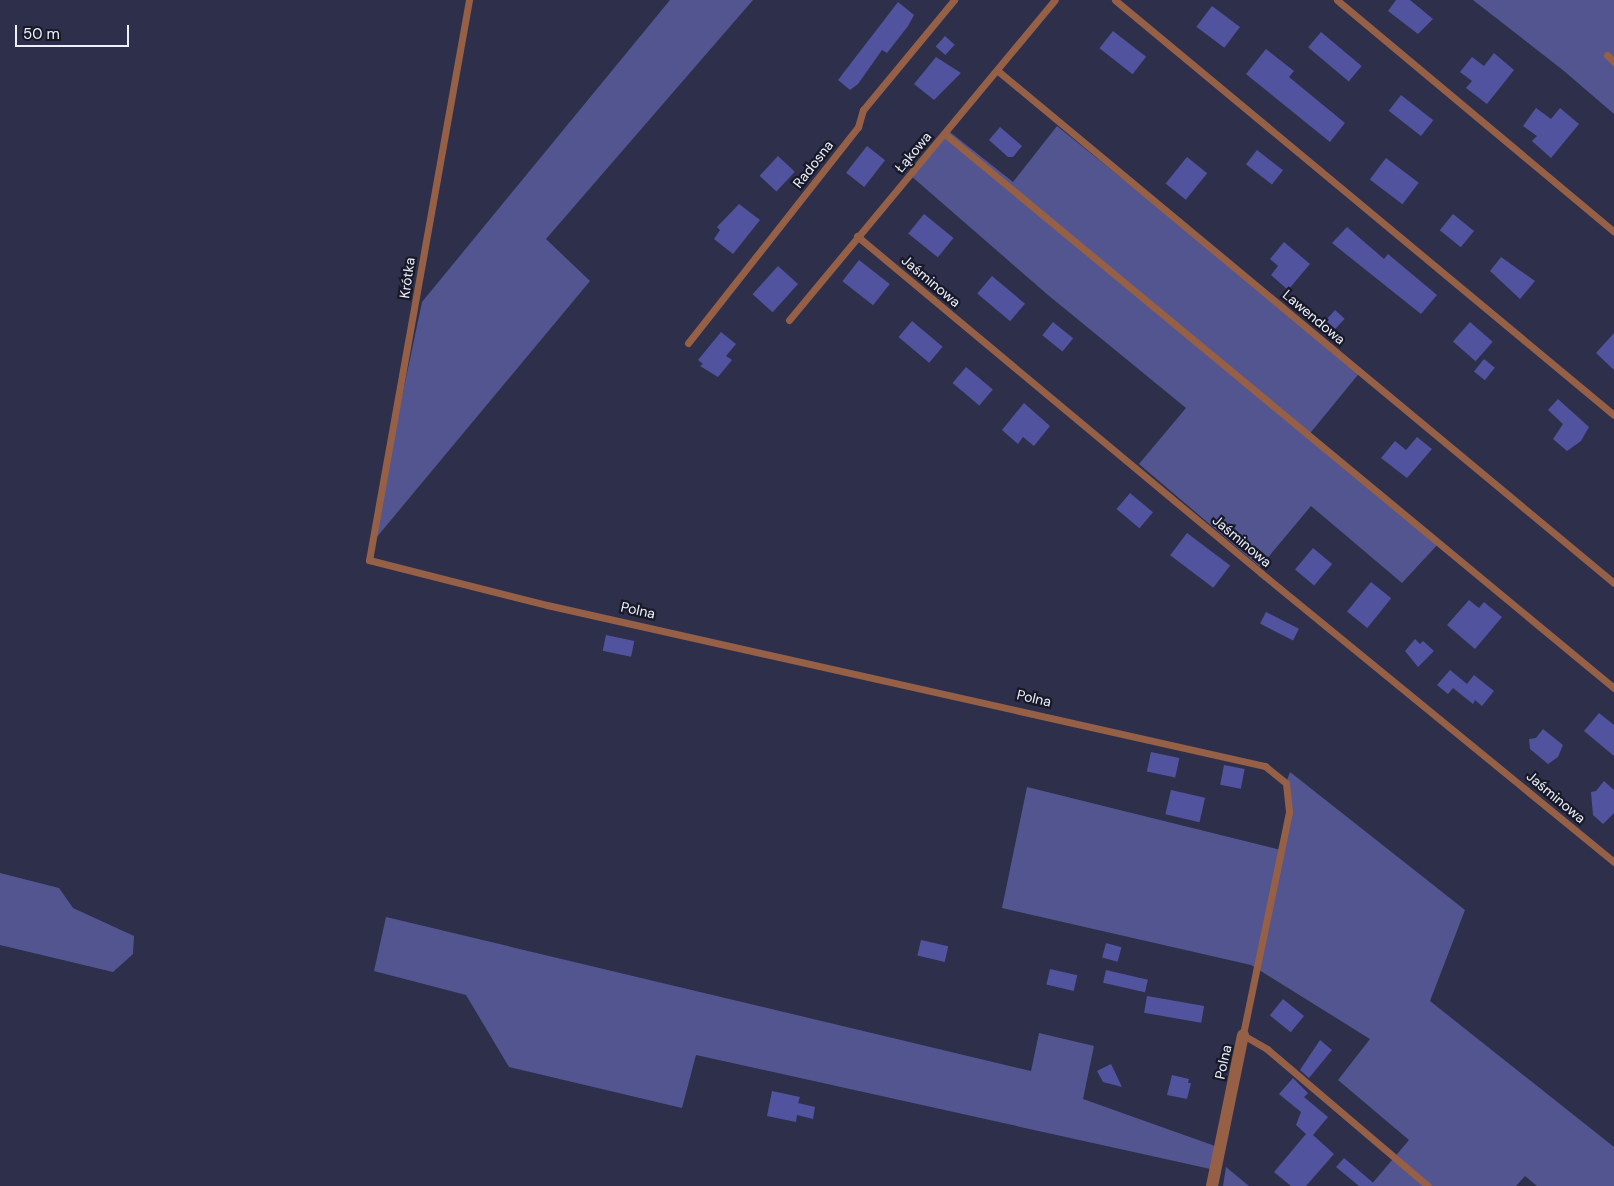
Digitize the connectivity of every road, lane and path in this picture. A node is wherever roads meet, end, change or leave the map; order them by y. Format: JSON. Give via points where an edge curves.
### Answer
{"nodes":[{"id":1,"x":469,"y":0,"type":"edge"},
{"id":2,"x":954,"y":0,"type":"edge"},
{"id":3,"x":1055,"y":0,"type":"edge"},
{"id":4,"x":1115,"y":0,"type":"edge"},
{"id":5,"x":1337,"y":0,"type":"edge"},
{"id":6,"x":1606,"y":55,"type":"dead end"},
{"id":7,"x":1614,"y":62,"type":"edge"},
{"id":8,"x":998,"y":71,"type":"junction"},
{"id":9,"x":945,"y":134,"type":"junction"},
{"id":10,"x":1614,"y":232,"type":"edge"},
{"id":11,"x":858,"y":236,"type":"junction"},
{"id":12,"x":789,"y":320,"type":"dead end"},
{"id":13,"x":688,"y":343,"type":"dead end"},
{"id":14,"x":1614,"y":415,"type":"edge"},
{"id":15,"x":369,"y":560,"type":"joint"},
{"id":16,"x":1614,"y":583,"type":"edge"},
{"id":17,"x":1614,"y":688,"type":"edge"},
{"id":18,"x":1614,"y":862,"type":"edge"},
{"id":19,"x":1244,"y":1035,"type":"junction"},
{"id":20,"x":1212,"y":1186,"type":"edge"},
{"id":21,"x":1428,"y":1186,"type":"edge"}],
"edges":[{"from":1,"to":15,"type":"lane","name":"Krótka"},
{"from":2,"to":13,"type":"lane","name":"Radosna","via":[[863,110],[858,127]]},
{"from":3,"to":8,"type":"lane","name":"Łąkowa"},
{"from":4,"to":14,"type":"lane"},
{"from":5,"to":10,"type":"lane"},
{"from":6,"to":7,"type":"lane"},
{"from":8,"to":9,"type":"lane","name":"Łąkowa"},
{"from":8,"to":16,"type":"lane","name":"Lawendowa"},
{"from":9,"to":11,"type":"lane","name":"Łąkowa"},
{"from":9,"to":17,"type":"lane"},
{"from":11,"to":12,"type":"lane","name":"Łąkowa"},
{"from":11,"to":18,"type":"lane","name":"Jaśminowa","via":[[1261,573]]},
{"from":15,"to":19,"type":"lane","name":"Polna","via":[[547,605],[1266,766],[1286,783],[1289,812]]},
{"from":19,"to":20,"type":"street","name":"Polna"},
{"from":19,"to":21,"type":"lane","via":[[1267,1049]]}]}
